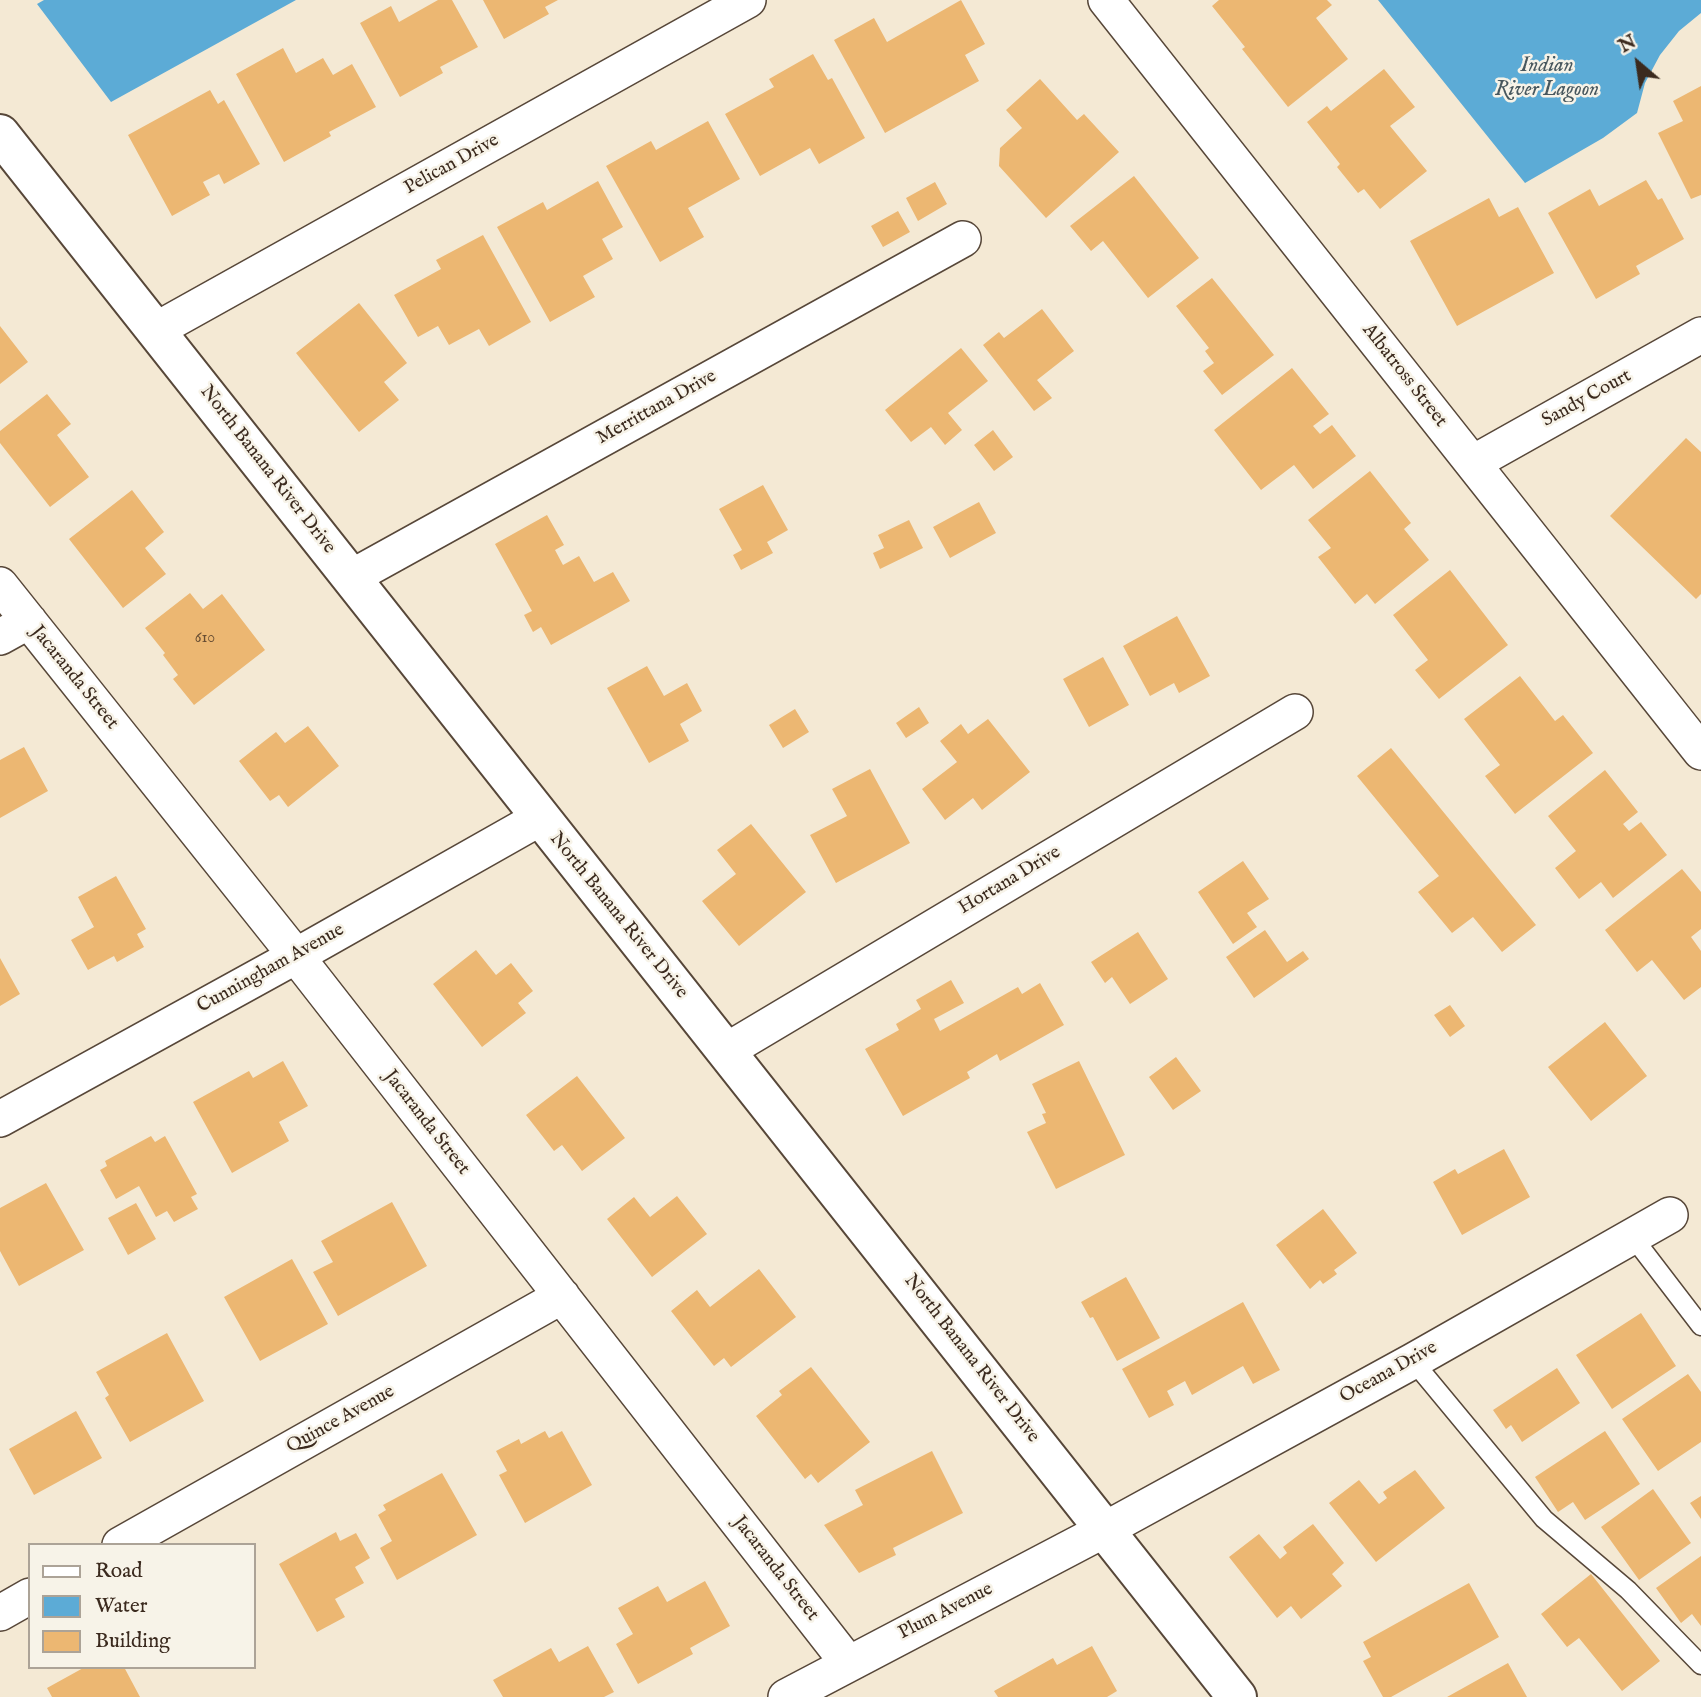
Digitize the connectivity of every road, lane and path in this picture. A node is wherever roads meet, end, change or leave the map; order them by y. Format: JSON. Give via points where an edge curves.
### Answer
{"nodes":[{"id":1,"x":748,"y":0,"type":"edge"},
{"id":2,"x":1106,"y":0,"type":"edge"},
{"id":3,"x":0,"y":134,"type":"edge"},
{"id":4,"x":963,"y":239,"type":"dead end"},
{"id":5,"x":156,"y":330,"type":"junction"},
{"id":6,"x":1701,"y":335,"type":"edge"},
{"id":7,"x":1473,"y":463,"type":"junction"},
{"id":8,"x":352,"y":577,"type":"junction"},
{"id":9,"x":0,"y":585,"type":"edge"},
{"id":10,"x":14,"y":629,"type":"edge"},
{"id":11,"x":1295,"y":712,"type":"dead end"},
{"id":12,"x":1701,"y":752,"type":"edge"},
{"id":13,"x":540,"y":818,"type":"junction"},
{"id":14,"x":296,"y":956,"type":"junction"},
{"id":15,"x":726,"y":1051,"type":"junction"},
{"id":16,"x":0,"y":1119,"type":"edge"},
{"id":17,"x":1670,"y":1215,"type":"dead end"},
{"id":18,"x":1632,"y":1236,"type":"junction"},
{"id":19,"x":562,"y":1296,"type":"junction"},
{"id":20,"x":1701,"y":1326,"type":"edge"},
{"id":21,"x":1413,"y":1360,"type":"junction"},
{"id":22,"x":1106,"y":1529,"type":"junction"},
{"id":23,"x":124,"y":1543,"type":"edge"},
{"id":24,"x":28,"y":1597,"type":"edge"},
{"id":25,"x":0,"y":1613,"type":"edge"},
{"id":26,"x":848,"y":1663,"type":"junction"},
{"id":27,"x":1701,"y":1665,"type":"edge"},
{"id":28,"x":786,"y":1697,"type":"edge"},
{"id":29,"x":1237,"y":1697,"type":"edge"}],
"edges":[{"from":1,"to":5,"type":"street","name":"Pelican Drive"},
{"from":2,"to":7,"type":"street","name":"Albatross Street"},
{"from":3,"to":5,"type":"street","name":"North Banana River Drive"},
{"from":4,"to":8,"type":"street","name":"Merrittana Drive"},
{"from":5,"to":8,"type":"street","name":"North Banana River Drive"},
{"from":6,"to":7,"type":"street","name":"Sandy Court"},
{"from":7,"to":12,"type":"street","name":"Albatross Street"},
{"from":8,"to":13,"type":"street","name":"North Banana River Drive"},
{"from":9,"to":10,"type":"street","name":"Jacaranda Street"},
{"from":10,"to":14,"type":"street","name":"Jacaranda Street"},
{"from":11,"to":15,"type":"street","name":"Hortana Drive"},
{"from":13,"to":14,"type":"street","name":"Cunningham Avenue"},
{"from":13,"to":15,"type":"street","name":"North Banana River Drive"},
{"from":14,"to":16,"type":"street","name":"Cunningham Avenue"},
{"from":14,"to":19,"type":"street","name":"Jacaranda Street"},
{"from":15,"to":22,"type":"street","name":"North Banana River Drive"},
{"from":17,"to":18,"type":"street","name":"Oceana Drive"},
{"from":18,"to":20,"type":"lane"},
{"from":18,"to":21,"type":"street","name":"Oceana Drive"},
{"from":19,"to":23,"type":"street","name":"Quince Avenue"},
{"from":19,"to":26,"type":"street","name":"Jacaranda Street"},
{"from":21,"to":22,"type":"street","name":"Oceana Drive"},
{"from":21,"to":27,"type":"lane","via":[[1544,1519],[1628,1590]]},
{"from":22,"to":26,"type":"street","name":"Plum Avenue"},
{"from":22,"to":29,"type":"street","name":"North Banana River Drive"},
{"from":24,"to":25,"type":"street"},
{"from":26,"to":28,"type":"street","name":"Plum Avenue"}]}
